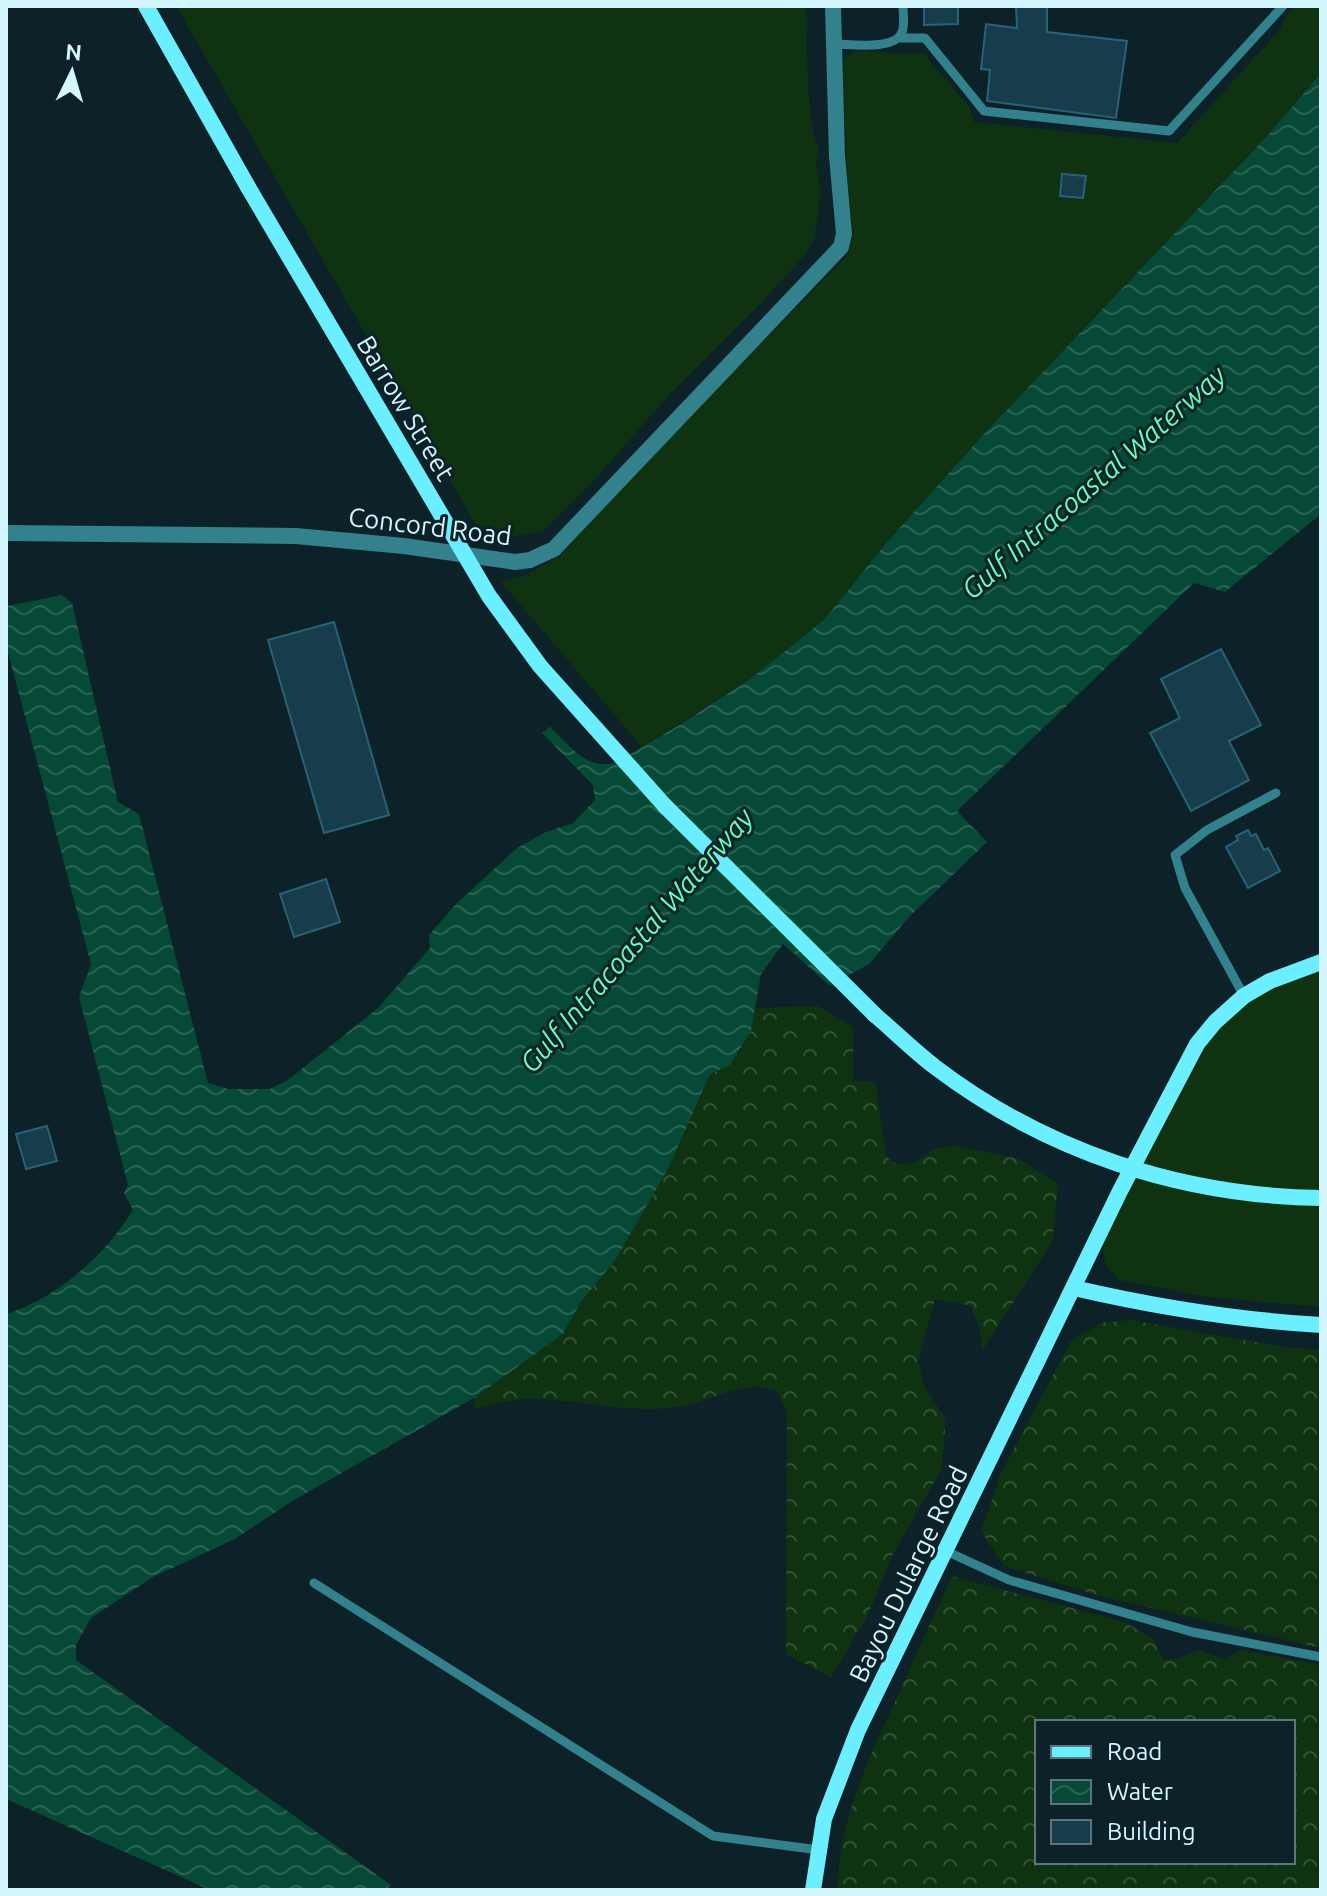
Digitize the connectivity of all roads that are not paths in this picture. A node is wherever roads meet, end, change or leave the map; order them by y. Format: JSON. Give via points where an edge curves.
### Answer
{"nodes":[{"id":1,"x":146,"y":6,"type":"edge"},
{"id":2,"x":833,"y":6,"type":"edge"},
{"id":3,"x":903,"y":6,"type":"edge"},
{"id":4,"x":1283,"y":6,"type":"edge"},
{"id":5,"x":899,"y":38,"type":"junction"},
{"id":6,"x":834,"y":44,"type":"junction"},
{"id":7,"x":6,"y":533,"type":"edge"},
{"id":8,"x":1276,"y":793,"type":"dead end"},
{"id":9,"x":1321,"y":962,"type":"edge"},
{"id":10,"x":1244,"y":996,"type":"junction"},
{"id":11,"x":1321,"y":1198,"type":"edge"},
{"id":12,"x":1074,"y":1288,"type":"junction"},
{"id":13,"x":1321,"y":1325,"type":"edge"},
{"id":14,"x":946,"y":1551,"type":"junction"},
{"id":15,"x":314,"y":1583,"type":"dead end"},
{"id":16,"x":1321,"y":1657,"type":"edge"},
{"id":17,"x":819,"y":1850,"type":"junction"},
{"id":18,"x":813,"y":1890,"type":"edge"}],
"edges":[{"from":1,"to":11,"type":"main road","name":"Barrow Street","bridge":true,"via":[[489,596],[540,666],[665,806],[875,1015],[933,1066],[988,1103],[1044,1135],[1141,1172],[1244,1193]]},
{"from":2,"to":6,"type":"street"},
{"from":3,"to":5,"type":"lane"},
{"from":4,"to":5,"type":"lane","via":[[1169,131],[984,111],[925,38]]},
{"from":5,"to":6,"type":"lane","via":[[881,45]]},
{"from":6,"to":7,"type":"street","name":"Concord Road","via":[[844,228],[836,253],[569,535],[543,555],[515,562],[296,536]]},
{"from":8,"to":10,"type":"lane","via":[[1207,830],[1175,855],[1185,888]]},
{"from":9,"to":10,"type":"main road","name":"Bayou Dularge Road"},
{"from":10,"to":12,"type":"main road","name":"Bayou Dularge Road","via":[[1197,1044]]},
{"from":12,"to":13,"type":"main road","via":[[1161,1307]]},
{"from":12,"to":14,"type":"main road","name":"Bayou Dularge Road"},
{"from":14,"to":16,"type":"lane","via":[[1009,1580],[1192,1632]]},
{"from":14,"to":17,"type":"main road","name":"Bayou Dularge Road","via":[[858,1730],[824,1819]]},
{"from":15,"to":17,"type":"lane","via":[[713,1836]]},
{"from":17,"to":18,"type":"main road","name":"Bayou Dularge Road"}]}
